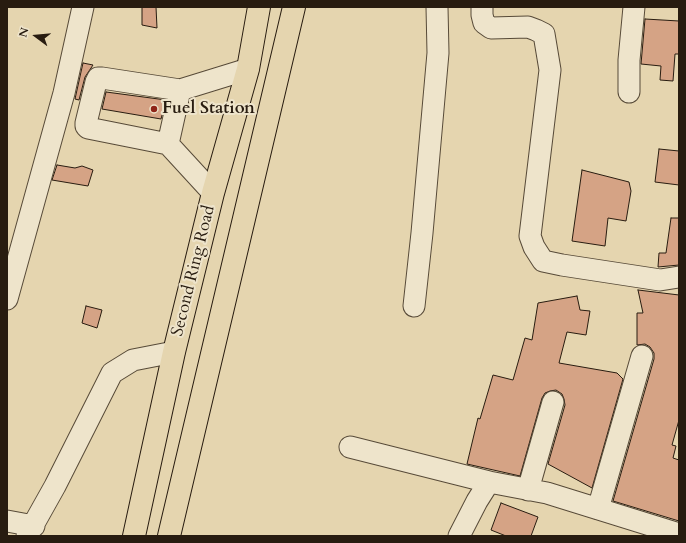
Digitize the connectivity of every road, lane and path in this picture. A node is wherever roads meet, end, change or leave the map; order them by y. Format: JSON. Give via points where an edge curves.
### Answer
{"nodes":[{"id":1,"x":83,"y":7,"type":"edge"},
{"id":2,"x":294,"y":7,"type":"edge"},
{"id":3,"x":437,"y":7,"type":"edge"},
{"id":4,"x":482,"y":7,"type":"edge"},
{"id":5,"x":634,"y":7,"type":"edge"},
{"id":6,"x":254,"y":12,"type":"edge"},
{"id":7,"x":248,"y":68,"type":"junction"},
{"id":8,"x":180,"y":90,"type":"junction"},
{"id":9,"x":629,"y":92,"type":"dead end"},
{"id":10,"x":168,"y":144,"type":"junction"},
{"id":11,"x":213,"y":193,"type":"junction"},
{"id":12,"x":679,"y":277,"type":"edge"},
{"id":13,"x":7,"y":299,"type":"edge"},
{"id":14,"x":414,"y":306,"type":"dead end"},
{"id":15,"x":174,"y":352,"type":"junction"},
{"id":16,"x":642,"y":356,"type":"dead end"},
{"id":17,"x":553,"y":402,"type":"dead end"},
{"id":18,"x":350,"y":447,"type":"dead end"},
{"id":19,"x":489,"y":482,"type":"junction"},
{"id":20,"x":528,"y":490,"type":"junction"},
{"id":21,"x":598,"y":509,"type":"junction"},
{"id":22,"x":7,"y":521,"type":"edge"},
{"id":23,"x":31,"y":531,"type":"edge"},
{"id":24,"x":679,"y":534,"type":"edge"},
{"id":25,"x":134,"y":536,"type":"edge"},
{"id":26,"x":168,"y":536,"type":"edge"},
{"id":27,"x":458,"y":536,"type":"edge"}],
"edges":[{"from":1,"to":13,"type":"street","via":[[64,93]]},
{"from":2,"to":26,"type":"highway","name":"Second Ring Road"},
{"from":3,"to":14,"type":"street","via":[[438,53]]},
{"from":4,"to":12,"type":"street","via":[[484,23],[491,28],[528,27],[544,34],[550,70],[530,236],[543,260],[660,280]]},
{"from":5,"to":9,"type":"street"},
{"from":6,"to":7,"type":"highway","name":"Second Ring Road"},
{"from":7,"to":8,"type":"street"},
{"from":7,"to":11,"type":"highway","name":"Second Ring Road"},
{"from":8,"to":10,"type":"street"},
{"from":8,"to":10,"type":"street","via":[[98,78],[86,123],[88,128]]},
{"from":10,"to":11,"type":"street"},
{"from":11,"to":15,"type":"highway","name":"Second Ring Road"},
{"from":15,"to":23,"type":"street","via":[[133,360],[112,373]]},
{"from":15,"to":25,"type":"highway","name":"Second Ring Road"},
{"from":16,"to":21,"type":"street"},
{"from":17,"to":20,"type":"street"},
{"from":18,"to":19,"type":"street"},
{"from":19,"to":20,"type":"street"},
{"from":19,"to":27,"type":"street"},
{"from":20,"to":21,"type":"street","via":[[547,493]]},
{"from":21,"to":24,"type":"street"},
{"from":22,"to":23,"type":"street"}]}
